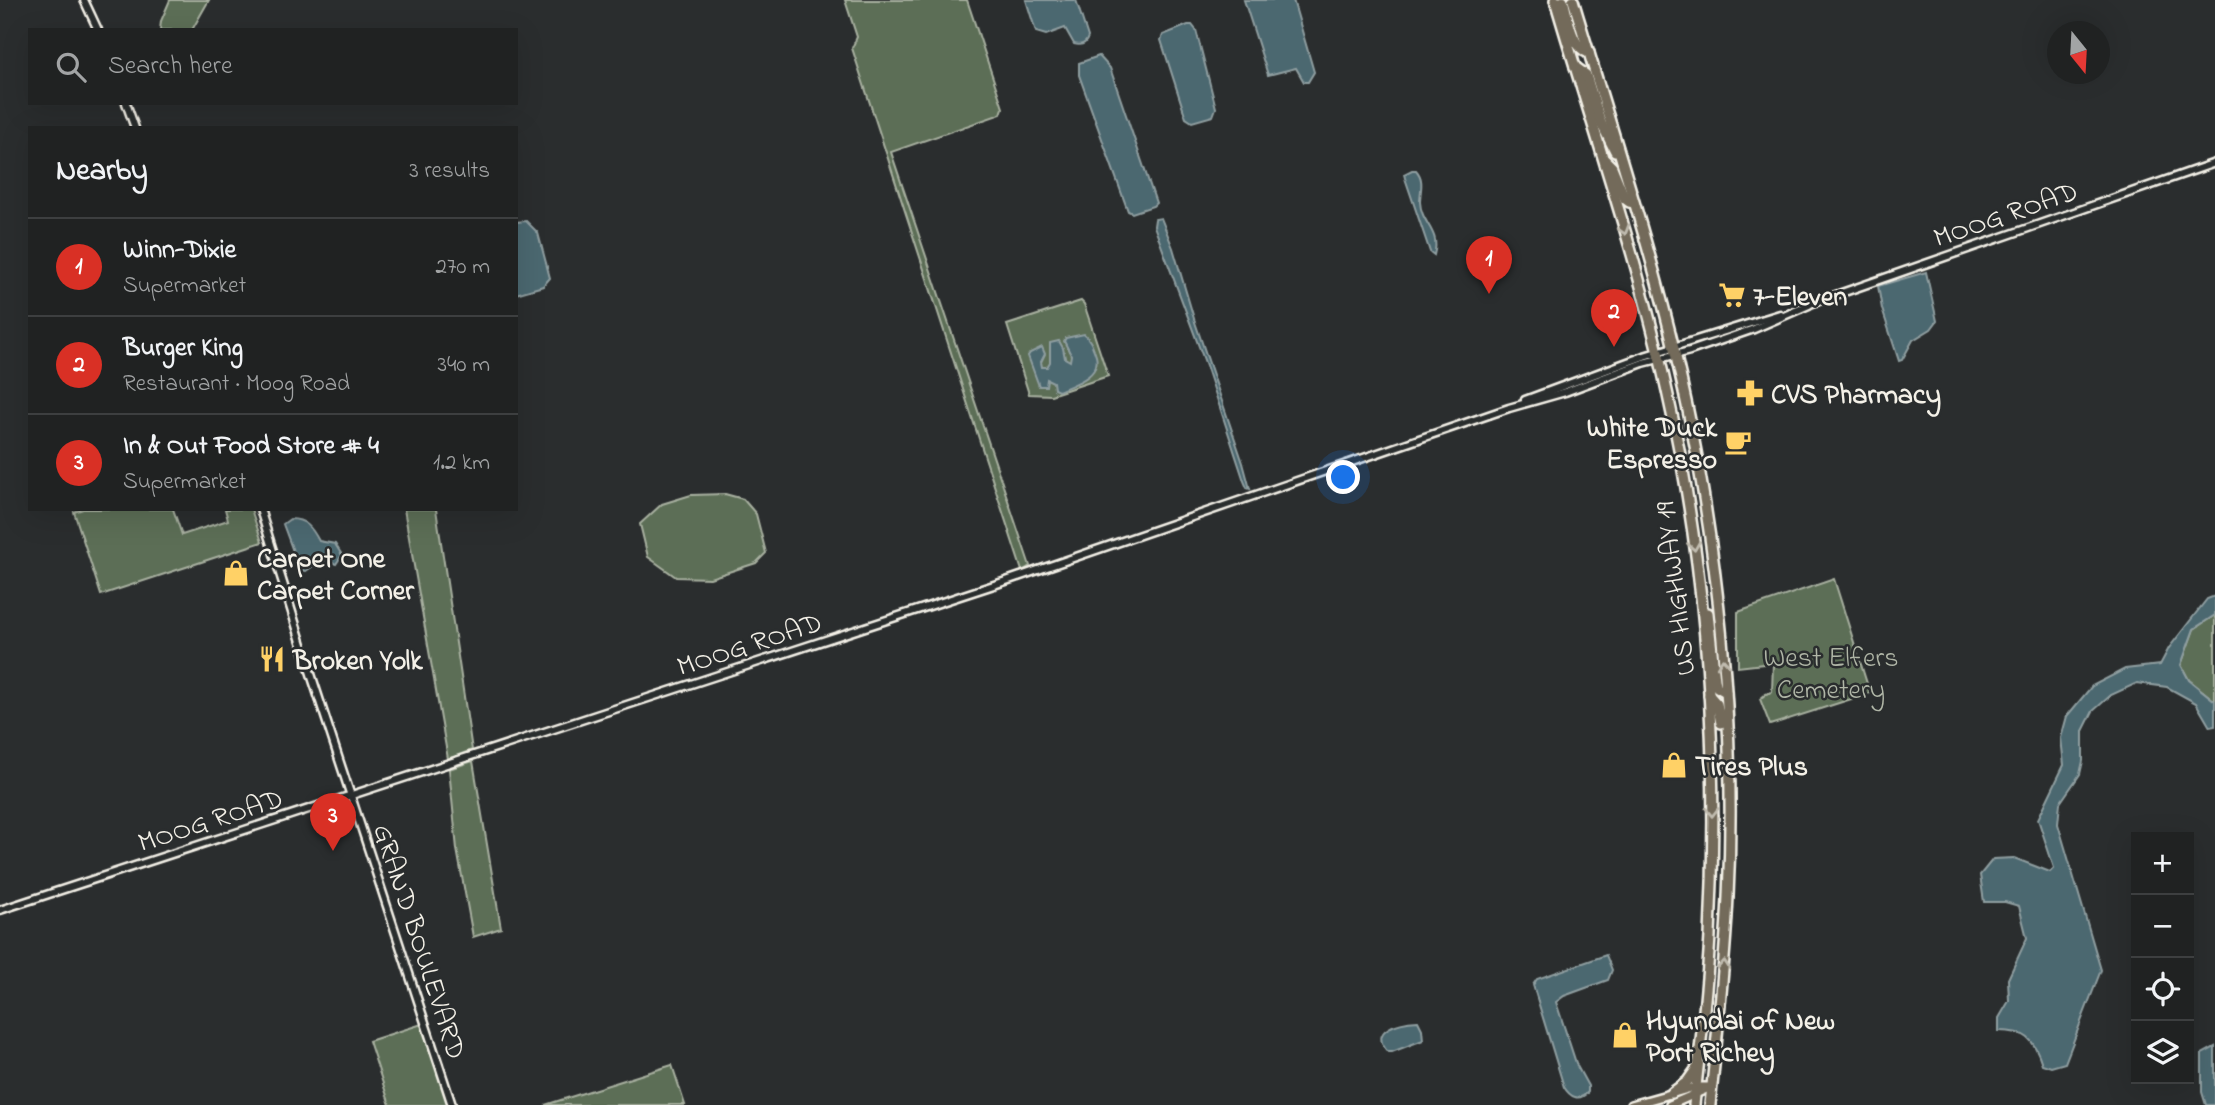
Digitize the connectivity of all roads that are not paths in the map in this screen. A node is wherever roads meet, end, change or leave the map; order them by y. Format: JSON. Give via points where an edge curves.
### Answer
{"nodes":[{"id":1,"x":85,"y":0,"type":"edge"},
{"id":2,"x":1555,"y":0,"type":"edge"},
{"id":3,"x":1563,"y":0,"type":"edge"},
{"id":4,"x":1573,"y":0,"type":"edge"},
{"id":5,"x":97,"y":28,"type":"edge"},
{"id":6,"x":1589,"y":53,"type":"junction"},
{"id":7,"x":1574,"y":67,"type":"junction"},
{"id":8,"x":127,"y":105,"type":"edge"},
{"id":9,"x":134,"y":126,"type":"edge"},
{"id":10,"x":1602,"y":156,"type":"junction"},
{"id":11,"x":1620,"y":158,"type":"junction"},
{"id":12,"x":2215,"y":163,"type":"edge"},
{"id":13,"x":1634,"y":203,"type":"junction"},
{"id":14,"x":1675,"y":351,"type":"junction"},
{"id":15,"x":1659,"y":355,"type":"junction"},
{"id":16,"x":261,"y":511,"type":"edge"},
{"id":17,"x":1700,"y":593,"type":"junction"},
{"id":18,"x":1726,"y":692,"type":"junction"},
{"id":19,"x":1709,"y":695,"type":"junction"},
{"id":20,"x":1729,"y":780,"type":"junction"},
{"id":21,"x":351,"y":794,"type":"junction"},
{"id":22,"x":0,"y":910,"type":"edge"},
{"id":23,"x":1698,"y":1066,"type":"junction"},
{"id":24,"x":1713,"y":1087,"type":"junction"},
{"id":25,"x":1672,"y":1093,"type":"junction"},
{"id":26,"x":1694,"y":1096,"type":"edge"},
{"id":27,"x":452,"y":1105,"type":"edge"},
{"id":28,"x":1631,"y":1105,"type":"edge"},
{"id":29,"x":1670,"y":1105,"type":"edge"},
{"id":30,"x":1710,"y":1105,"type":"edge"}],
"edges":[{"from":1,"to":5,"type":"street"},
{"from":2,"to":7,"type":"highway","name":"US HIGHWAY 19"},
{"from":3,"to":6,"type":"highway","via":[[1577,44]]},
{"from":4,"to":6,"type":"highway","name":"US HIGHWAY 19"},
{"from":6,"to":11,"type":"highway","name":"US HIGHWAY 19"},
{"from":7,"to":10,"type":"highway","name":"US HIGHWAY 19"},
{"from":7,"to":11,"type":"highway","via":[[1586,75],[1601,123]]},
{"from":8,"to":9,"type":"street"},
{"from":10,"to":13,"type":"highway","via":[[1612,167],[1625,199]]},
{"from":10,"to":15,"type":"highway","name":"US HIGHWAY 19","one_way":true},
{"from":11,"to":13,"type":"highway","name":"US HIGHWAY 19"},
{"from":12,"to":14,"type":"street","name":"MOOG ROAD","via":[[1809,305],[1754,329]]},
{"from":13,"to":14,"type":"highway","name":"US HIGHWAY 19"},
{"from":14,"to":15,"type":"street","name":"MOOG ROAD"},
{"from":18,"to":14,"type":"highway","name":"US HIGHWAY 19","one_way":true,"via":[[1707,518]]},
{"from":15,"to":17,"type":"highway","name":"US HIGHWAY 19","one_way":true,"via":[[1684,477]]},
{"from":15,"to":21,"type":"street","name":"MOOG ROAD","via":[[1006,581]]},
{"from":16,"to":21,"type":"street","name":"GRAND BOULEVARD"},
{"from":17,"to":18,"type":"highway","via":[[1706,600],[1715,680]]},
{"from":17,"to":19,"type":"highway","name":"US HIGHWAY 19"},
{"from":18,"to":20,"type":"highway","name":"US HIGHWAY 19"},
{"from":19,"to":20,"type":"highway","via":[[1721,714]]},
{"from":19,"to":23,"type":"highway","name":"US HIGHWAY 19","one_way":true,"via":[[1712,893]]},
{"from":24,"to":20,"type":"highway","name":"US HIGHWAY 19","one_way":true,"via":[[1727,924]]},
{"from":21,"to":22,"type":"street","name":"MOOG ROAD"},
{"from":21,"to":27,"type":"street","name":"GRAND BOULEVARD"},
{"from":23,"to":25,"type":"highway"},
{"from":23,"to":26,"type":"highway","name":"US HIGHWAY 19"},
{"from":24,"to":26,"type":"main road"},
{"from":24,"to":30,"type":"highway","name":"US HIGHWAY 19"},
{"from":25,"to":26,"type":"main road"},
{"from":25,"to":28,"type":"main road"},
{"from":26,"to":29,"type":"main road"}]}
